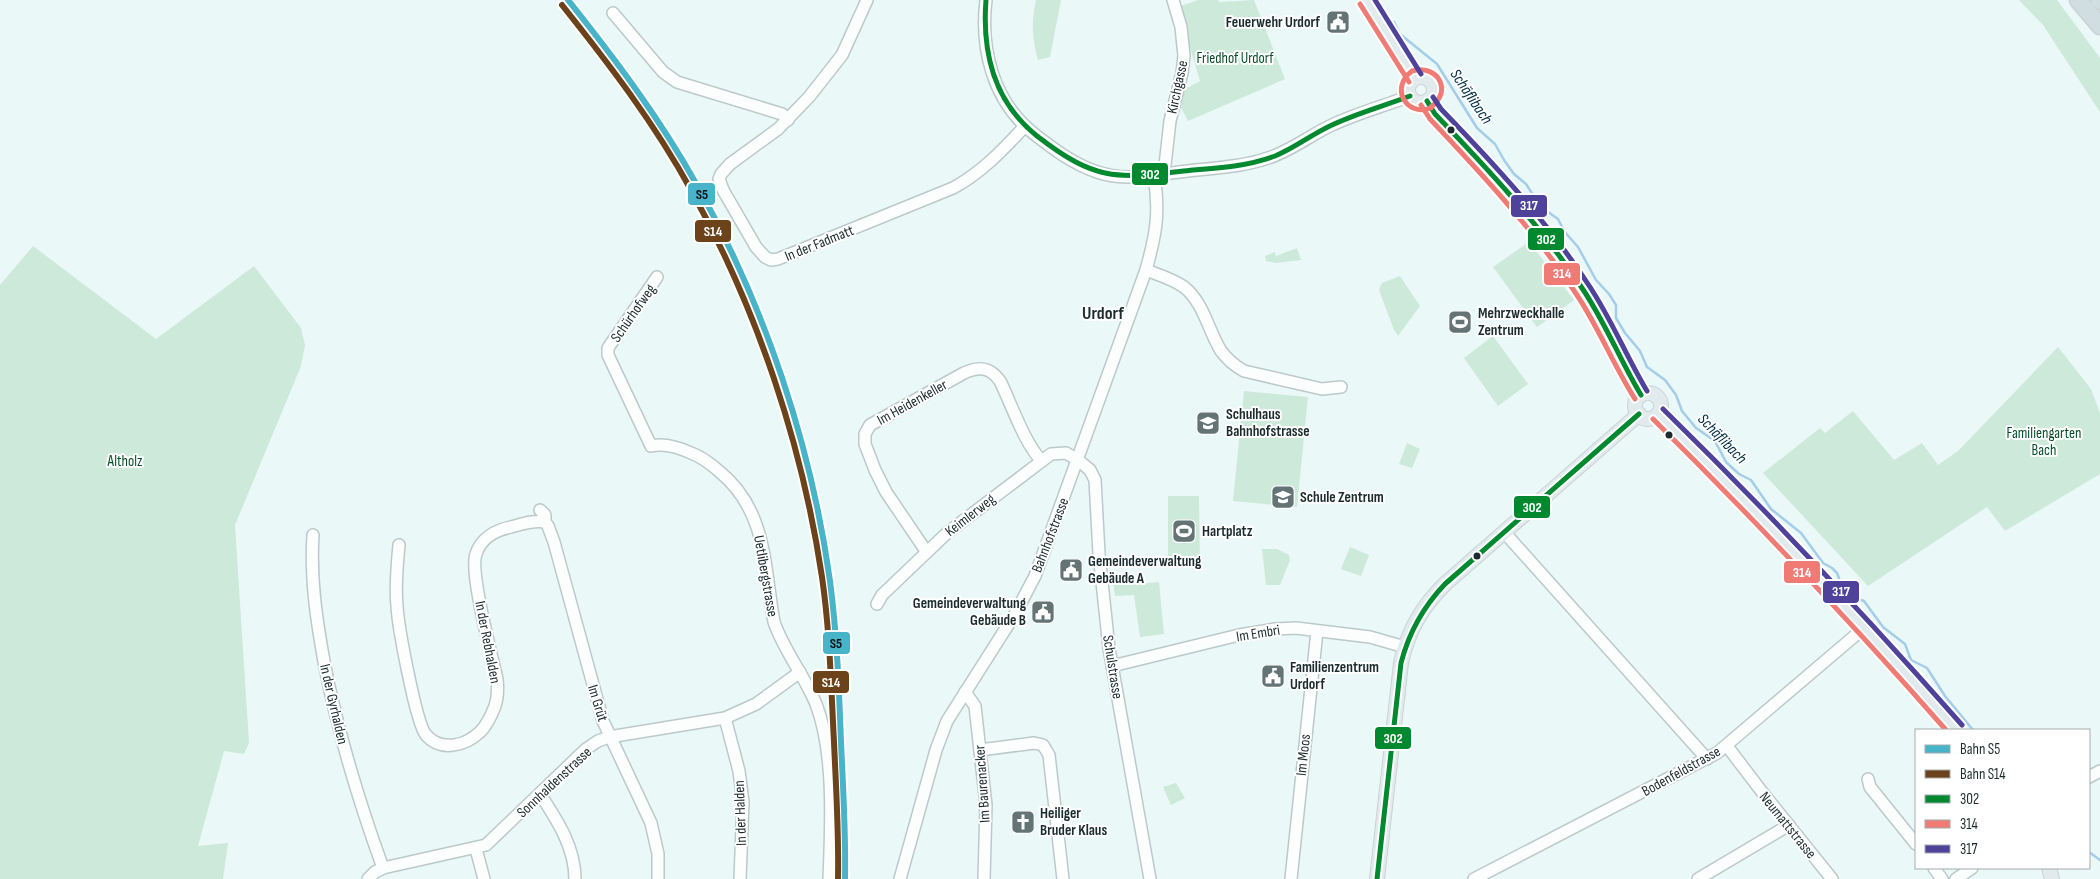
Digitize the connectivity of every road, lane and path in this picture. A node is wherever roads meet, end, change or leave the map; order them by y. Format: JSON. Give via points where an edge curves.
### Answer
{"nodes":[{"id":1,"x":867,"y":0,"type":"edge"},
{"id":2,"x":986,"y":0,"type":"edge"},
{"id":3,"x":1173,"y":0,"type":"edge"},
{"id":4,"x":1366,"y":0,"type":"edge"},
{"id":5,"x":2078,"y":0,"type":"edge"},
{"id":6,"x":613,"y":13,"type":"dead end"},
{"id":7,"x":2100,"y":26,"type":"edge"},
{"id":8,"x":1415,"y":78,"type":"junction"},
{"id":9,"x":1410,"y":96,"type":"junction"},
{"id":10,"x":1427,"y":101,"type":"junction"},
{"id":11,"x":788,"y":120,"type":"junction"},
{"id":12,"x":1025,"y":126,"type":"junction"},
{"id":13,"x":1159,"y":175,"type":"junction"},
{"id":14,"x":1146,"y":270,"type":"junction"},
{"id":15,"x":657,"y":277,"type":"dead end"},
{"id":16,"x":1341,"y":387,"type":"dead end"},
{"id":17,"x":1641,"y":396,"type":"junction"},
{"id":18,"x":1639,"y":414,"type":"junction"},
{"id":19,"x":1658,"y":414,"type":"junction"},
{"id":20,"x":651,"y":446,"type":"joint"},
{"id":21,"x":1078,"y":460,"type":"junction"},
{"id":22,"x":1042,"y":461,"type":"junction"},
{"id":23,"x":540,"y":510,"type":"dead end"},
{"id":24,"x":545,"y":522,"type":"junction"},
{"id":25,"x":1504,"y":532,"type":"junction"},
{"id":26,"x":313,"y":535,"type":"dead end"},
{"id":27,"x":399,"y":545,"type":"dead end"},
{"id":28,"x":926,"y":551,"type":"junction"},
{"id":29,"x":876,"y":604,"type":"dead end"},
{"id":30,"x":1864,"y":628,"type":"junction"},
{"id":31,"x":1317,"y":631,"type":"junction"},
{"id":32,"x":1405,"y":647,"type":"junction"},
{"id":33,"x":1112,"y":666,"type":"junction"},
{"id":34,"x":800,"y":672,"type":"junction"},
{"id":35,"x":965,"y":692,"type":"junction"},
{"id":36,"x":725,"y":718,"type":"junction"},
{"id":37,"x":1955,"y":729,"type":"edge"},
{"id":38,"x":609,"y":737,"type":"junction"},
{"id":39,"x":1727,"y":746,"type":"junction"},
{"id":40,"x":980,"y":750,"type":"junction"},
{"id":41,"x":1706,"y":759,"type":"junction"},
{"id":42,"x":1868,"y":779,"type":"dead end"},
{"id":43,"x":540,"y":794,"type":"junction"},
{"id":44,"x":1789,"y":825,"type":"junction"},
{"id":45,"x":1915,"y":843,"type":"edge"},
{"id":46,"x":476,"y":849,"type":"junction"},
{"id":47,"x":383,"y":868,"type":"junction"},
{"id":48,"x":1971,"y":869,"type":"edge"},
{"id":49,"x":368,"y":879,"type":"edge"},
{"id":50,"x":484,"y":879,"type":"edge"},
{"id":51,"x":575,"y":879,"type":"edge"},
{"id":52,"x":658,"y":879,"type":"edge"},
{"id":53,"x":740,"y":879,"type":"edge"},
{"id":54,"x":829,"y":879,"type":"edge"},
{"id":55,"x":900,"y":879,"type":"edge"},
{"id":56,"x":984,"y":879,"type":"edge"},
{"id":57,"x":1063,"y":879,"type":"edge"},
{"id":58,"x":1150,"y":879,"type":"edge"},
{"id":59,"x":1291,"y":879,"type":"edge"},
{"id":60,"x":1377,"y":879,"type":"edge"},
{"id":61,"x":1474,"y":879,"type":"edge"},
{"id":62,"x":1698,"y":879,"type":"edge"},
{"id":63,"x":1832,"y":879,"type":"edge"},
{"id":64,"x":1956,"y":879,"type":"edge"}],
"edges":[{"from":1,"to":11,"type":"street","name":"In der Fadmatt","via":[[842,56]]},
{"from":2,"to":12,"type":"street","via":[[984,30],[991,74],[1008,107]]},
{"from":3,"to":13,"type":"street","name":"Kirchgasse","via":[[1182,27],[1184,56]]},
{"from":4,"to":8,"type":"main road"},
{"from":5,"to":7,"type":"highway"},
{"from":6,"to":11,"type":"street","via":[[663,72],[676,82],[782,114]]},
{"from":8,"to":9,"type":"main road","via":[[1409,85]]},
{"from":8,"to":10,"type":"main road","via":[[1424,77],[1432,83],[1434,91]]},
{"from":9,"to":10,"type":"main road","via":[[1416,102]]},
{"from":9,"to":13,"type":"street","via":[[1330,126],[1268,158],[1245,165]]},
{"from":10,"to":17,"type":"main road","via":[[1558,255],[1587,296]]},
{"from":11,"to":12,"type":"street","name":"In der Fadmatt","via":[[725,168],[719,179],[756,247],[771,260],[953,188],[986,165]]},
{"from":12,"to":13,"type":"street","via":[[1057,152],[1097,172],[1129,178]]},
{"from":13,"to":14,"type":"street","name":"Bahnhofstrasse","via":[[1154,242]]},
{"from":14,"to":16,"type":"street","via":[[1175,281],[1187,290],[1222,351],[1244,371],[1322,390]]},
{"from":14,"to":21,"type":"street","name":"Bahnhofstrasse"},
{"from":15,"to":20,"type":"street","name":"Schürhofweg","via":[[608,348]]},
{"from":17,"to":18,"type":"main road","via":[[1635,404]]},
{"from":17,"to":19,"type":"main road","via":[[1652,393],[1658,397],[1661,408]]},
{"from":18,"to":19,"type":"main road","via":[[1648,419]]},
{"from":18,"to":25,"type":"main road"},
{"from":19,"to":30,"type":"main road","via":[[1728,483]]},
{"from":20,"to":34,"type":"street","name":"Uetlibergstrasse","via":[[661,444],[700,456],[738,488],[760,532],[776,628]]},
{"from":21,"to":22,"type":"street","name":"Keimlerweg","via":[[1060,452]]},
{"from":21,"to":33,"type":"street","name":"Schulstrasse","via":[[1090,470],[1094,480]]},
{"from":21,"to":35,"type":"street","name":"Bahnhofstrasse","via":[[1035,576],[1016,614]]},
{"from":22,"to":28,"type":"street","name":"Keimlerweg"},
{"from":22,"to":28,"type":"street","name":"Im Heidenkeller","via":[[1036,456],[1000,381],[994,373],[979,368],[964,373],[870,426],[864,444],[875,470]]},
{"from":23,"to":24,"type":"street","via":[[545,515]]},
{"from":24,"to":27,"type":"street","name":"In der Rebhalden","via":[[525,523],[489,535],[476,554],[475,572],[498,693],[496,704],[481,731],[469,740],[450,746],[440,745],[427,736],[418,717],[398,616],[396,575]]},
{"from":24,"to":38,"type":"street","name":"Im Grüt","via":[[554,542]]},
{"from":25,"to":32,"type":"main road","via":[[1432,597],[1417,617]]},
{"from":25,"to":41,"type":"street"},
{"from":26,"to":47,"type":"street","name":"In der Gyrhalden","via":[[313,592],[328,679],[346,756]]},
{"from":28,"to":29,"type":"street","name":"Keimlerweg"},
{"from":30,"to":37,"type":"main road"},
{"from":30,"to":39,"type":"street","name":"Bodenfeldstrasse"},
{"from":31,"to":32,"type":"street","name":"Im Embri","via":[[1370,637]]},
{"from":31,"to":33,"type":"street","name":"Im Embri","via":[[1296,628],[1256,632]]},
{"from":31,"to":59,"type":"street","name":"Im Moos"},
{"from":32,"to":60,"type":"main road"},
{"from":33,"to":58,"type":"street","name":"Schulstrasse"},
{"from":34,"to":36,"type":"street","name":"Sonnhaldenstrasse","via":[[756,704]]},
{"from":34,"to":54,"type":"street","name":"Uetlibergstrasse","via":[[818,712],[827,753]]},
{"from":35,"to":40,"type":"street","name":"Im Baurenacker","via":[[975,706]]},
{"from":35,"to":55,"type":"street","name":"Bahnhofstrasse","via":[[947,721],[939,742]]},
{"from":36,"to":38,"type":"street","name":"Sonnhaldenstrasse"},
{"from":36,"to":53,"type":"street","name":"In der Halden","via":[[739,771],[743,802]]},
{"from":38,"to":43,"type":"street","name":"Sonnhaldenstrasse","via":[[586,750]]},
{"from":38,"to":52,"type":"street","name":"Im Grüt","via":[[651,823],[659,864]]},
{"from":39,"to":41,"type":"street","name":"Bodenfeldstrasse"},
{"from":39,"to":44,"type":"street","name":"Neumattstrasse"},
{"from":40,"to":56,"type":"street","name":"Im Baurenacker","via":[[986,805]]},
{"from":40,"to":57,"type":"street","via":[[1034,743],[1046,748]]},
{"from":41,"to":61,"type":"street","name":"Bodenfeldstrasse"},
{"from":42,"to":45,"type":"street","via":[[1870,787]]},
{"from":43,"to":46,"type":"street","name":"Sonnhaldenstrasse","via":[[486,846]]},
{"from":43,"to":51,"type":"street","via":[[571,850]]},
{"from":44,"to":62,"type":"street"},
{"from":44,"to":63,"type":"street","name":"Neumattstrasse"},
{"from":46,"to":47,"type":"street","name":"Sonnhaldenstrasse"},
{"from":46,"to":50,"type":"street"},
{"from":47,"to":49,"type":"street","name":"Sonnhaldenstrasse"},
{"from":48,"to":64,"type":"street"}]}
